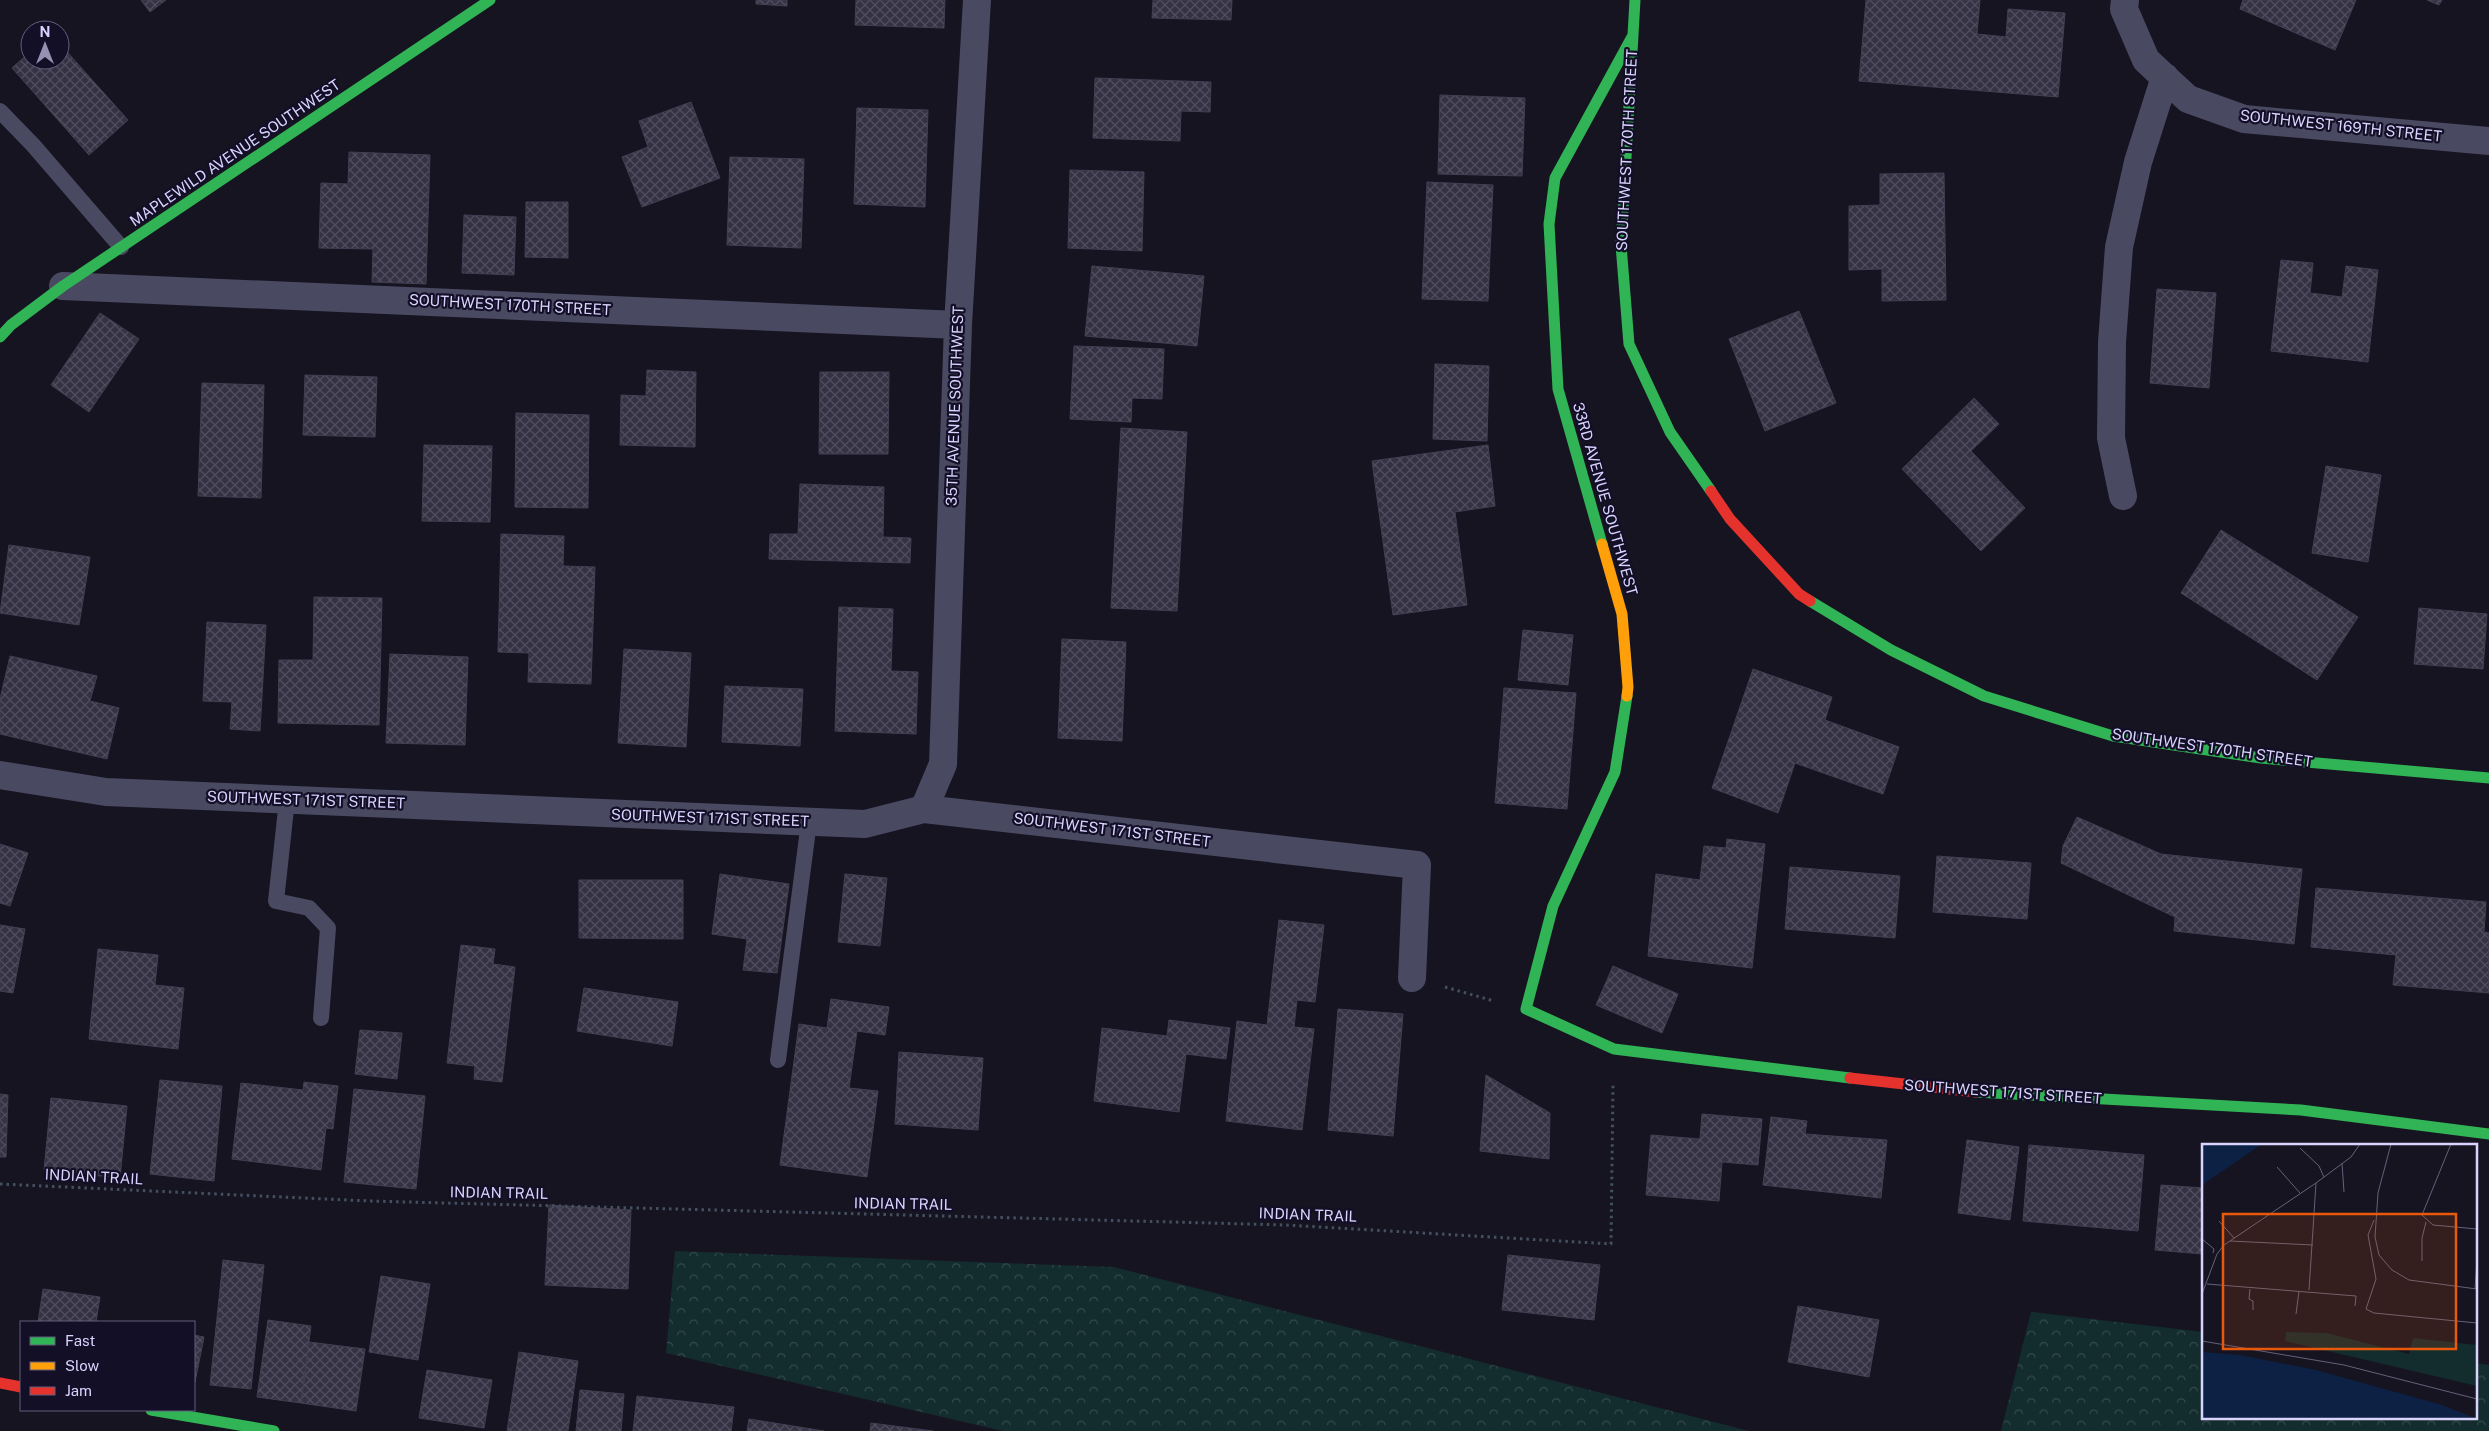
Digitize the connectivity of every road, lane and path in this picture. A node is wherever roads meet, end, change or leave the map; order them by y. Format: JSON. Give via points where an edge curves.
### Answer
{"nodes":[{"id":1,"x":490,"y":0,"type":"edge"},
{"id":2,"x":977,"y":0,"type":"edge"},
{"id":3,"x":1635,"y":0,"type":"edge"},
{"id":4,"x":2125,"y":4,"type":"edge"},
{"id":5,"x":1632,"y":37,"type":"junction"},
{"id":6,"x":2165,"y":77,"type":"junction"},
{"id":7,"x":0,"y":110,"type":"edge"},
{"id":8,"x":2489,"y":141,"type":"edge"},
{"id":9,"x":121,"y":247,"type":"junction"},
{"id":10,"x":63,"y":286,"type":"junction"},
{"id":11,"x":958,"y":325,"type":"junction"},
{"id":12,"x":0,"y":337,"type":"edge"},
{"id":13,"x":2123,"y":496,"type":"dead end"},
{"id":14,"x":0,"y":775,"type":"edge"},
{"id":15,"x":2489,"y":778,"type":"edge"},
{"id":16,"x":287,"y":800,"type":"junction"},
{"id":17,"x":924,"y":809,"type":"junction"},
{"id":18,"x":809,"y":822,"type":"junction"},
{"id":19,"x":1412,"y":978,"type":"joint"},
{"id":20,"x":1526,"y":1009,"type":"junction"},
{"id":21,"x":321,"y":1018,"type":"dead end"},
{"id":22,"x":1614,"y":1049,"type":"junction"},
{"id":23,"x":778,"y":1060,"type":"dead end"},
{"id":24,"x":2489,"y":1134,"type":"edge"},
{"id":25,"x":0,"y":1184,"type":"edge"},
{"id":26,"x":0,"y":1383,"type":"edge"},
{"id":27,"x":20,"y":1387,"type":"edge"},
{"id":28,"x":158,"y":1411,"type":"edge"},
{"id":29,"x":274,"y":1431,"type":"edge"}],
"edges":[{"from":1,"to":9,"type":"street","name":"MAPLEWILD AVENUE SOUTHWEST"},
{"from":2,"to":11,"type":"street","name":"35TH AVENUE SOUTHWEST"},
{"from":3,"to":5,"type":"street","name":"33RD AVENUE SOUTHWEST"},
{"from":4,"to":6,"type":"street","name":"SOUTHWEST 169TH STREET","via":[[2146,60]]},
{"from":5,"to":15,"type":"street","name":"SOUTHWEST 170TH STREET","via":[[1620,245],[1629,344],[1675,440],[1730,519],[1799,594],[1891,650],[1984,696],[2113,736],[2261,758]]},
{"from":5,"to":20,"type":"street","name":"33RD AVENUE SOUTHWEST","via":[[1555,178],[1549,224],[1558,388],[1622,614],[1628,687],[1615,772],[1553,906]]},
{"from":6,"to":8,"type":"street","name":"SOUTHWEST 169TH STREET","via":[[2188,99],[2244,119]]},
{"from":6,"to":13,"type":"street","via":[[2138,162],[2119,247],[2112,342],[2112,438]]},
{"from":7,"to":9,"type":"lane"},
{"from":9,"to":10,"type":"street","name":"MAPLEWILD AVENUE SOUTHWEST"},
{"from":10,"to":11,"type":"street","name":"SOUTHWEST 170TH STREET"},
{"from":10,"to":12,"type":"street","name":"MAPLEWILD AVENUE SOUTHWEST"},
{"from":11,"to":17,"type":"street","name":"35TH AVENUE SOUTHWEST","via":[[943,764]]},
{"from":14,"to":16,"type":"street","name":"SOUTHWEST 171ST STREET","via":[[106,792]]},
{"from":16,"to":18,"type":"street","name":"SOUTHWEST 171ST STREET"},
{"from":16,"to":21,"type":"lane","via":[[276,901],[309,908],[328,928]]},
{"from":17,"to":18,"type":"street","name":"SOUTHWEST 171ST STREET","via":[[864,824]]},
{"from":17,"to":19,"type":"street","name":"SOUTHWEST 171ST STREET","via":[[1417,865]]},
{"from":18,"to":23,"type":"lane"},
{"from":19,"to":20,"type":"path"},
{"from":20,"to":22,"type":"street","name":"SOUTHWEST 171ST STREET"},
{"from":22,"to":24,"type":"street","name":"SOUTHWEST 171ST STREET","via":[[1945,1090],[2302,1110]]},
{"from":22,"to":25,"type":"path","name":"INDIAN TRAIL","via":[[1611,1244],[1277,1225],[369,1202]]},
{"from":26,"to":27,"type":"street"},
{"from":28,"to":29,"type":"street"}]}
